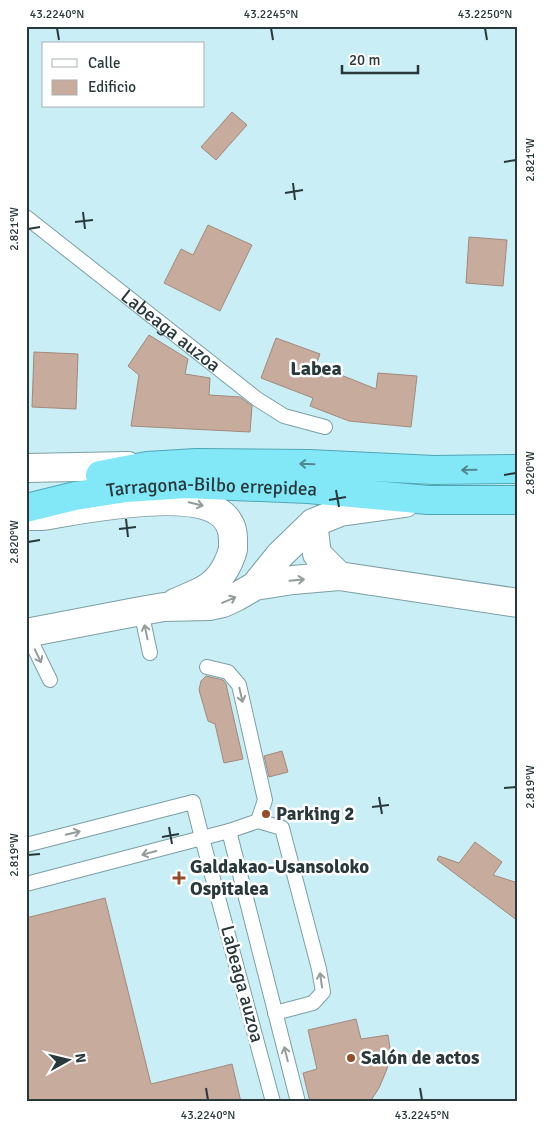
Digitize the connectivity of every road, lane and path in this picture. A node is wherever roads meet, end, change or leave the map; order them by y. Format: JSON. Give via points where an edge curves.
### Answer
{"nodes":[{"id":1,"x":26,"y":217,"type":"edge"},
{"id":2,"x":325,"y":427,"type":"dead end"},
{"id":3,"x":147,"y":466,"type":"junction"},
{"id":4,"x":26,"y":468,"type":"edge"},
{"id":5,"x":518,"y":469,"type":"edge"},
{"id":6,"x":26,"y":490,"type":"edge"},
{"id":7,"x":428,"y":500,"type":"junction"},
{"id":8,"x":518,"y":500,"type":"edge"},
{"id":9,"x":26,"y":508,"type":"edge"},
{"id":10,"x":26,"y":516,"type":"edge"},
{"id":11,"x":312,"y":523,"type":"junction"},
{"id":12,"x":339,"y":576,"type":"junction"},
{"id":13,"x":255,"y":586,"type":"junction"},
{"id":14,"x":518,"y":603,"type":"edge"},
{"id":15,"x":153,"y":609,"type":"junction"},
{"id":16,"x":27,"y":633,"type":"edge"},
{"id":17,"x":150,"y":653,"type":"dead end"},
{"id":18,"x":207,"y":667,"type":"dead end"},
{"id":19,"x":50,"y":680,"type":"dead end"},
{"id":20,"x":258,"y":821,"type":"junction"},
{"id":21,"x":229,"y":832,"type":"junction"},
{"id":22,"x":202,"y":838,"type":"junction"},
{"id":23,"x":26,"y":845,"type":"edge"},
{"id":24,"x":26,"y":884,"type":"edge"},
{"id":25,"x":275,"y":1013,"type":"junction"},
{"id":26,"x":273,"y":1102,"type":"edge"},
{"id":27,"x":298,"y":1102,"type":"edge"}],
"edges":[{"from":1,"to":2,"type":"lane","name":"Labeaga auzoa","via":[[257,399],[284,416]]},
{"from":3,"to":4,"type":"street"},
{"from":5,"to":3,"type":"highway","name":"Tarragona-Bilbo errepidea","one_way":true,"via":[[434,470],[196,463]]},
{"from":3,"to":6,"type":"highway","name":"Tarragona-Bilbo errepidea"},
{"from":7,"to":8,"type":"highway","name":"Tarragona-Bilbo errepidea"},
{"from":7,"to":9,"type":"highway","name":"Tarragona-Bilbo errepidea","via":[[308,489],[186,484],[126,488]]},
{"from":7,"to":11,"type":"street","via":[[340,512]]},
{"from":10,"to":15,"type":"street","one_way":true,"via":[[138,502],[183,501],[214,508],[229,521],[234,536],[232,553],[223,574],[216,583]]},
{"from":11,"to":12,"type":"street","via":[[317,554]]},
{"from":11,"to":13,"type":"street","via":[[280,554]]},
{"from":13,"to":12,"type":"street","one_way":true},
{"from":12,"to":14,"type":"street"},
{"from":15,"to":13,"type":"street","one_way":true,"via":[[224,603]]},
{"from":15,"to":16,"type":"street"},
{"from":17,"to":15,"type":"lane","one_way":true},
{"from":16,"to":19,"type":"lane","one_way":true},
{"from":18,"to":20,"type":"lane","one_way":true,"via":[[228,672],[239,685],[265,800]]},
{"from":20,"to":21,"type":"lane"},
{"from":25,"to":20,"type":"lane","name":"Labeaga auzoa","one_way":true,"via":[[314,1003],[323,992],[320,969],[282,828]]},
{"from":21,"to":22,"type":"lane"},
{"from":21,"to":25,"type":"lane","name":"Labeaga auzoa"},
{"from":23,"to":22,"type":"lane","name":"Labeaga auzoa","one_way":true,"via":[[193,802]]},
{"from":22,"to":24,"type":"lane","one_way":true},
{"from":22,"to":26,"type":"lane","name":"Labeaga auzoa"},
{"from":27,"to":25,"type":"lane","name":"Labeaga auzoa","one_way":true}]}
